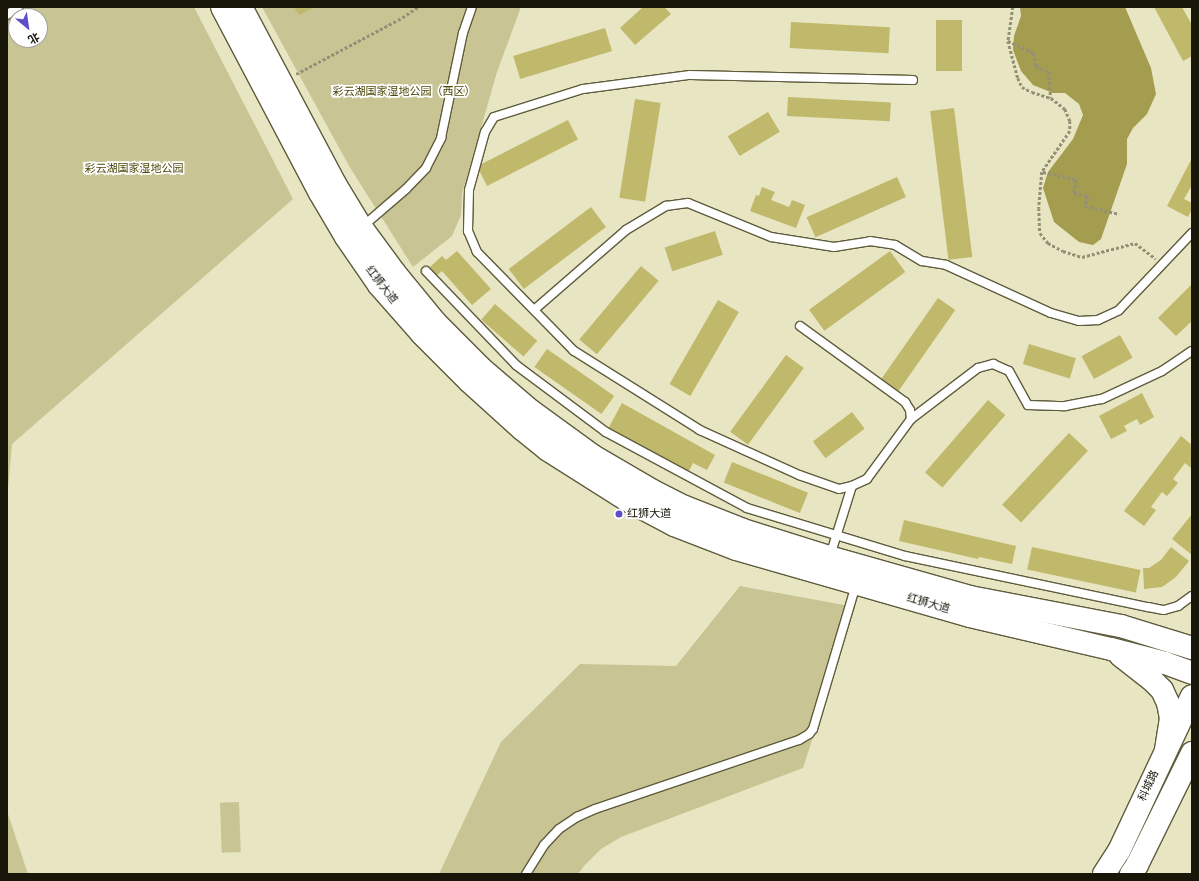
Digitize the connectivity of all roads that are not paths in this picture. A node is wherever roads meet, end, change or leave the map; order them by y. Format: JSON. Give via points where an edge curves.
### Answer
{"nodes":[{"id":1,"x":18,"y":7,"type":"edge"},
{"id":2,"x":222,"y":7,"type":"edge"},
{"id":3,"x":241,"y":7,"type":"edge"},
{"id":4,"x":472,"y":7,"type":"edge"},
{"id":5,"x":7,"y":15,"type":"edge"},
{"id":6,"x":913,"y":80,"type":"dead end"},
{"id":7,"x":361,"y":227,"type":"junction"},
{"id":8,"x":1192,"y":233,"type":"edge"},
{"id":9,"x":426,"y":271,"type":"dead end"},
{"id":10,"x":534,"y":310,"type":"junction"},
{"id":11,"x":800,"y":326,"type":"dead end"},
{"id":12,"x":1192,"y":351,"type":"edge"},
{"id":13,"x":911,"y":419,"type":"junction"},
{"id":14,"x":852,"y":486,"type":"junction"},
{"id":15,"x":836,"y":536,"type":"junction"},
{"id":16,"x":829,"y":557,"type":"junction"},
{"id":17,"x":857,"y":584,"type":"junction"},
{"id":18,"x":1192,"y":596,"type":"edge"},
{"id":19,"x":1192,"y":648,"type":"edge"},
{"id":20,"x":1111,"y":649,"type":"junction"},
{"id":21,"x":1192,"y":673,"type":"edge"},
{"id":22,"x":1192,"y":696,"type":"edge"},
{"id":23,"x":1166,"y":750,"type":"junction"},
{"id":24,"x":1192,"y":753,"type":"edge"},
{"id":25,"x":526,"y":874,"type":"edge"},
{"id":26,"x":1104,"y":874,"type":"edge"},
{"id":27,"x":1131,"y":874,"type":"edge"}],
"edges":[{"from":1,"to":5,"type":"lane"},
{"from":2,"to":17,"type":"main road","name":"红狮大道","via":[[320,193],[360,258],[379,285],[422,334],[497,408],[577,470],[674,525],[736,549]]},
{"from":3,"to":7,"type":"main road","name":"红狮大道","via":[[322,160]]},
{"from":4,"to":7,"type":"lane","via":[[463,33],[441,138],[426,168],[406,189]]},
{"from":6,"to":10,"type":"lane","via":[[690,75],[583,89],[494,117],[485,132],[469,190],[468,231],[477,252]]},
{"from":7,"to":16,"type":"main road","name":"红狮大道","via":[[414,298],[458,346],[508,392],[564,436],[619,472],[685,507],[743,530]]},
{"from":8,"to":10,"type":"lane","via":[[1119,310],[1098,320],[1079,321],[1051,313],[946,265],[922,261],[895,245],[870,240],[834,247],[771,237],[688,203],[666,206],[626,230]]},
{"from":9,"to":15,"type":"lane","via":[[516,364],[606,432],[747,508]]},
{"from":10,"to":14,"type":"lane","via":[[574,351],[700,430],[799,475],[839,490]]},
{"from":11,"to":13,"type":"lane","via":[[905,402],[910,410]]},
{"from":12,"to":13,"type":"lane","via":[[1162,371],[1102,399],[1065,406],[1028,405],[1009,371],[993,364],[978,368]]},
{"from":13,"to":14,"type":"lane","via":[[868,479]]},
{"from":14,"to":15,"type":"lane"},
{"from":15,"to":16,"type":"lane"},
{"from":15,"to":18,"type":"lane","via":[[905,556],[1164,610],[1178,606]]},
{"from":16,"to":19,"type":"main road","name":"红狮大道","via":[[970,597],[1121,626]]},
{"from":17,"to":20,"type":"main road","name":"红狮大道","via":[[970,616]]},
{"from":17,"to":25,"type":"lane","via":[[813,729],[809,734],[799,740],[602,806],[577,817],[559,829],[544,845]]},
{"from":20,"to":21,"type":"main road","name":"红狮大道"},
{"from":20,"to":23,"type":"main road","via":[[1162,690],[1171,718]]},
{"from":22,"to":23,"type":"main road","name":"科城路"},
{"from":23,"to":26,"type":"main road","name":"科城路","via":[[1119,851]]},
{"from":24,"to":27,"type":"main road"}]}
